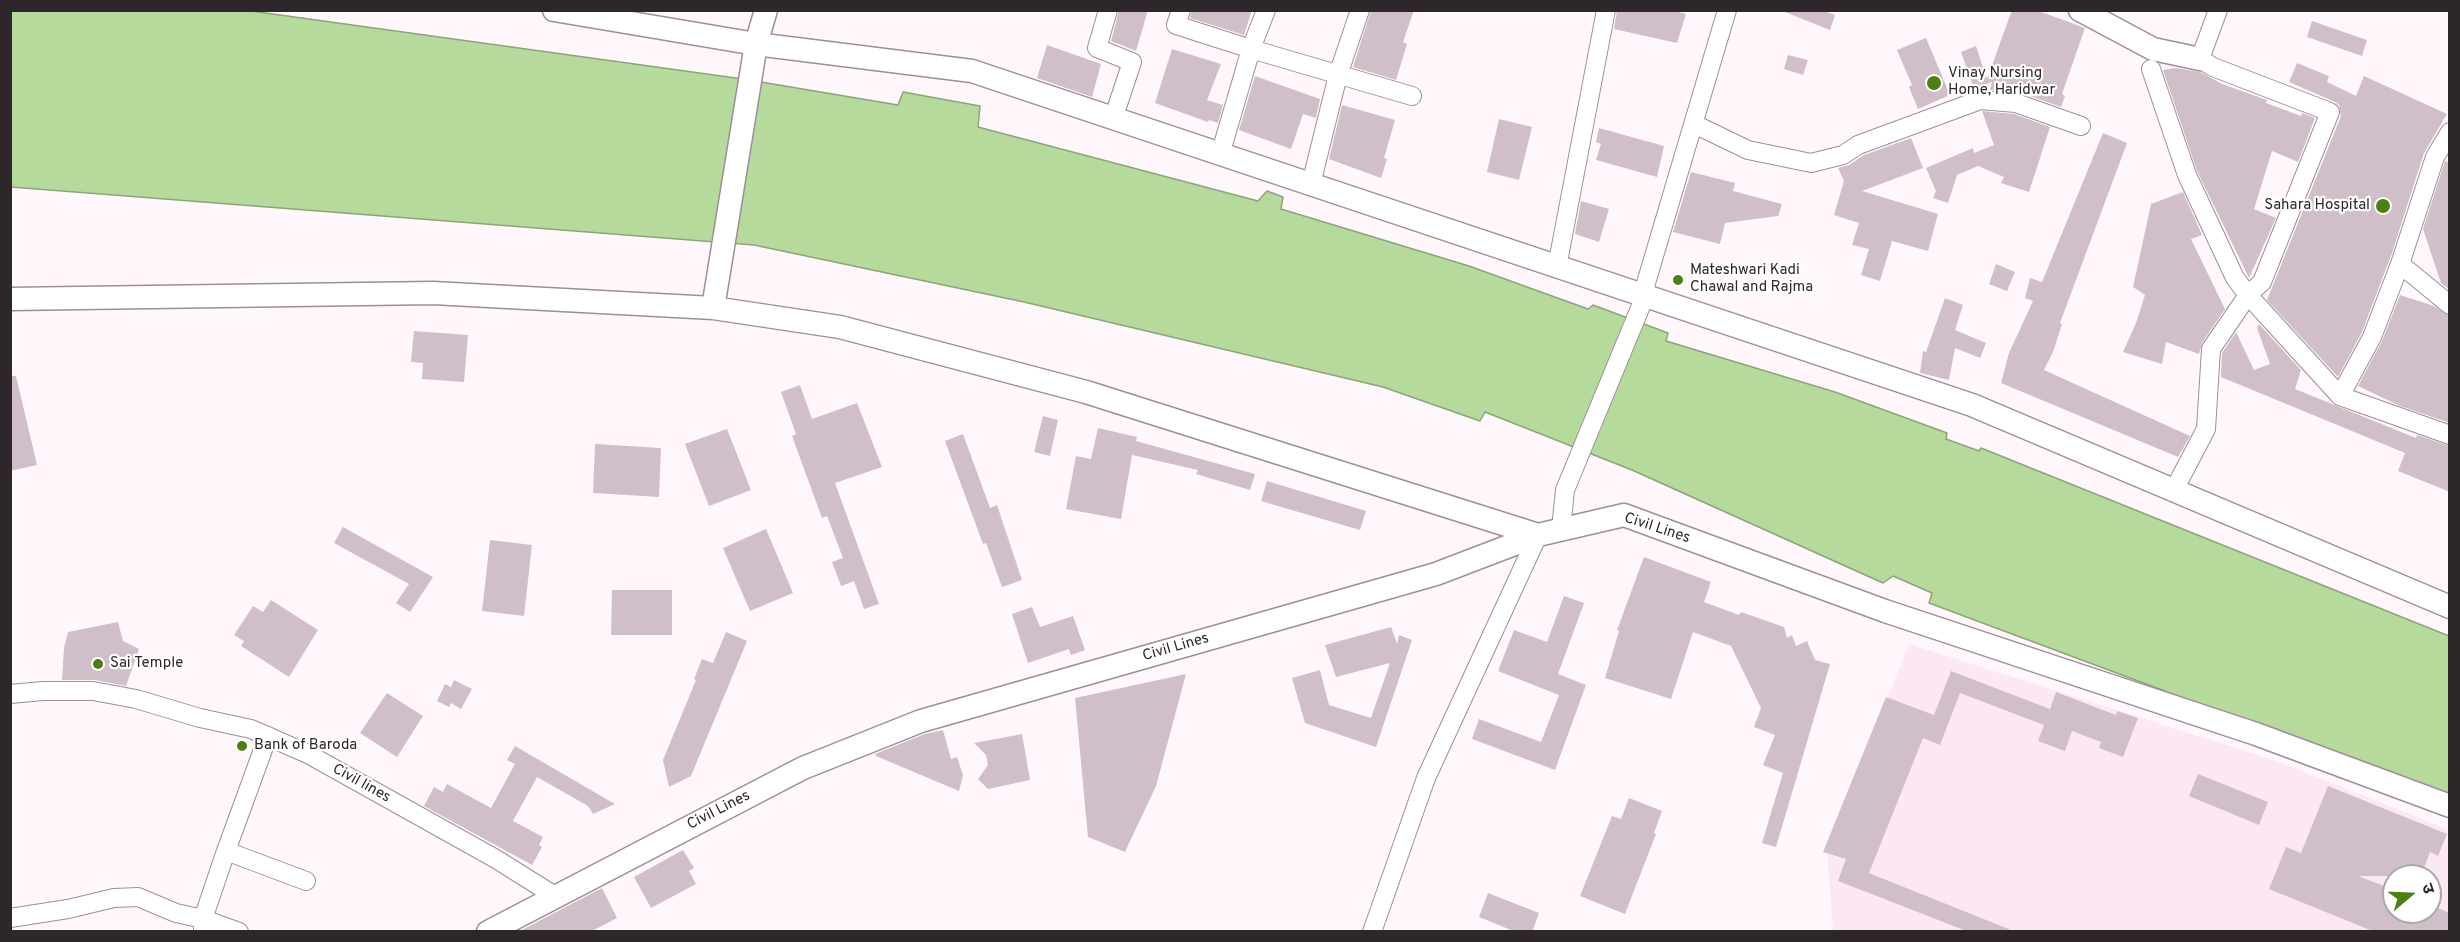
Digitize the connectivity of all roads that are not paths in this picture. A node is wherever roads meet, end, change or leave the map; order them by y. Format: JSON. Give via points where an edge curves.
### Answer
{"nodes":[{"id":1,"x":554,"y":10,"type":"edge"},
{"id":2,"x":766,"y":10,"type":"edge"},
{"id":3,"x":1107,"y":10,"type":"edge"},
{"id":4,"x":1181,"y":10,"type":"edge"},
{"id":5,"x":1266,"y":10,"type":"edge"},
{"id":6,"x":1360,"y":10,"type":"edge"},
{"id":7,"x":1606,"y":10,"type":"edge"},
{"id":8,"x":1727,"y":10,"type":"edge"},
{"id":9,"x":2080,"y":10,"type":"edge"},
{"id":10,"x":2218,"y":10,"type":"edge"},
{"id":11,"x":756,"y":44,"type":"junction"},
{"id":12,"x":1251,"y":49,"type":"junction"},
{"id":13,"x":2200,"y":59,"type":"junction"},
{"id":14,"x":2151,"y":69,"type":"dead end"},
{"id":15,"x":1338,"y":75,"type":"junction"},
{"id":16,"x":1412,"y":96,"type":"dead end"},
{"id":17,"x":1113,"y":118,"type":"junction"},
{"id":18,"x":1694,"y":124,"type":"junction"},
{"id":19,"x":2081,"y":126,"type":"dead end"},
{"id":20,"x":2450,"y":132,"type":"edge"},
{"id":21,"x":1220,"y":154,"type":"junction"},
{"id":22,"x":1313,"y":176,"type":"dead end"},
{"id":23,"x":2400,"y":264,"type":"junction"},
{"id":24,"x":1557,"y":267,"type":"junction"},
{"id":25,"x":2248,"y":295,"type":"junction"},
{"id":26,"x":10,"y":299,"type":"edge"},
{"id":27,"x":1642,"y":303,"type":"junction"},
{"id":28,"x":2450,"y":305,"type":"edge"},
{"id":29,"x":713,"y":308,"type":"junction"},
{"id":30,"x":2340,"y":396,"type":"junction"},
{"id":31,"x":2450,"y":435,"type":"edge"},
{"id":32,"x":2174,"y":490,"type":"junction"},
{"id":33,"x":1561,"y":529,"type":"junction"},
{"id":34,"x":1538,"y":535,"type":"junction"},
{"id":35,"x":2450,"y":607,"type":"edge"},
{"id":36,"x":10,"y":694,"type":"edge"},
{"id":37,"x":268,"y":736,"type":"junction"},
{"id":38,"x":2450,"y":806,"type":"edge"},
{"id":39,"x":226,"y":851,"type":"junction"},
{"id":40,"x":306,"y":881,"type":"dead end"},
{"id":41,"x":555,"y":896,"type":"junction"},
{"id":42,"x":10,"y":918,"type":"edge"},
{"id":43,"x":203,"y":925,"type":"edge"},
{"id":44,"x":239,"y":932,"type":"edge"},
{"id":45,"x":488,"y":932,"type":"edge"},
{"id":46,"x":1372,"y":932,"type":"edge"}],
"edges":[{"from":1,"to":11,"type":"street"},
{"from":2,"to":11,"type":"street"},
{"from":3,"to":17,"type":"street","via":[[1097,48],[1131,62]]},
{"from":4,"to":12,"type":"street","via":[[1176,26]]},
{"from":5,"to":12,"type":"street"},
{"from":6,"to":15,"type":"street"},
{"from":7,"to":24,"type":"street"},
{"from":8,"to":18,"type":"street"},
{"from":9,"to":13,"type":"street","via":[[2153,50]]},
{"from":10,"to":13,"type":"street"},
{"from":11,"to":17,"type":"street","via":[[972,72]]},
{"from":11,"to":29,"type":"street"},
{"from":12,"to":15,"type":"street"},
{"from":12,"to":21,"type":"street"},
{"from":13,"to":25,"type":"street","via":[[2330,112],[2262,282]]},
{"from":14,"to":25,"type":"street","via":[[2187,175],[2235,278]]},
{"from":15,"to":16,"type":"street"},
{"from":15,"to":22,"type":"street"},
{"from":17,"to":21,"type":"street"},
{"from":18,"to":19,"type":"street","via":[[1748,150],[1811,163],[1843,155],[1858,145],[1980,100],[2016,103]]},
{"from":18,"to":27,"type":"street"},
{"from":20,"to":23,"type":"street","via":[[2435,157]]},
{"from":21,"to":24,"type":"street"},
{"from":23,"to":28,"type":"street"},
{"from":23,"to":30,"type":"street","via":[[2372,337]]},
{"from":24,"to":27,"type":"street"},
{"from":25,"to":30,"type":"street"},
{"from":25,"to":32,"type":"street","via":[[2211,349],[2206,429]]},
{"from":26,"to":29,"type":"street","via":[[433,293]]},
{"from":27,"to":32,"type":"street","via":[[1972,405]]},
{"from":27,"to":33,"type":"street","via":[[1565,490]]},
{"from":29,"to":34,"type":"street","via":[[840,327],[1086,392]]},
{"from":30,"to":31,"type":"street"},
{"from":32,"to":35,"type":"street"},
{"from":33,"to":34,"type":"street","name":"Civil Lines"},
{"from":33,"to":38,"type":"street","name":"Civil Lines","via":[[1624,514],[1885,611],[2256,734]]},
{"from":34,"to":41,"type":"street","name":"Civil Lines","via":[[1436,574],[921,721],[802,768]]},
{"from":34,"to":46,"type":"street","via":[[1426,778]]},
{"from":36,"to":37,"type":"street","name":"Civil lines","via":[[93,692],[136,699]]},
{"from":37,"to":39,"type":"street"},
{"from":37,"to":41,"type":"street","name":"Civil lines","via":[[308,754]]},
{"from":39,"to":40,"type":"street"},
{"from":39,"to":43,"type":"street"},
{"from":41,"to":45,"type":"street","name":"Civil Lines"},
{"from":42,"to":43,"type":"street","via":[[138,897]]},
{"from":43,"to":44,"type":"street"}]}
